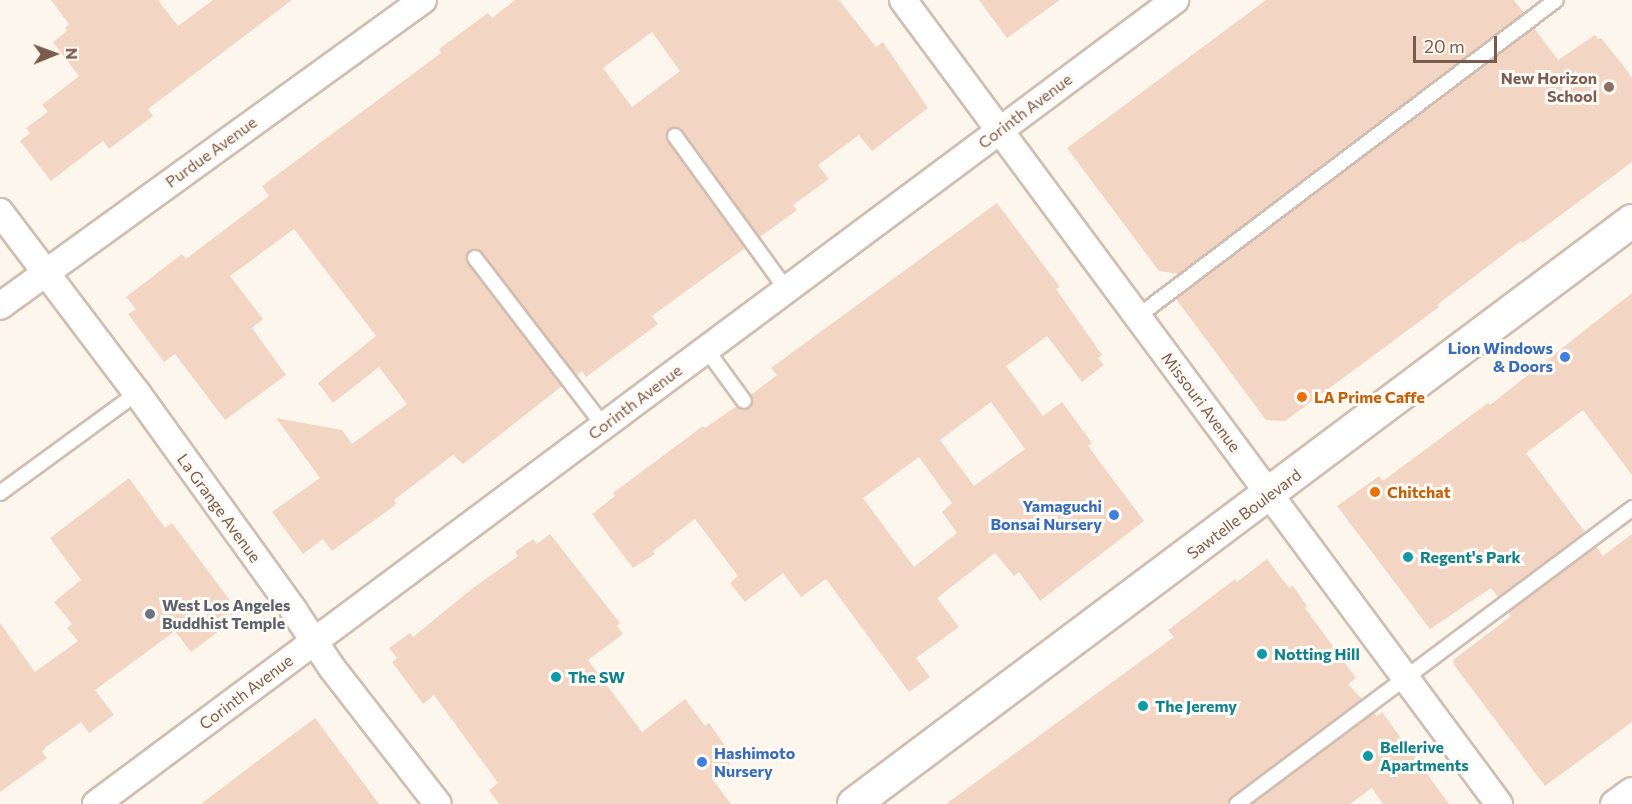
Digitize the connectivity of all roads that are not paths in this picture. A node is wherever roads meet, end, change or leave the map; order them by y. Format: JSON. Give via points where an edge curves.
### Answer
{"nodes":[{"id":1,"x":423,"y":0,"type":"edge"},
{"id":2,"x":903,"y":0,"type":"edge"},
{"id":3,"x":1175,"y":0,"type":"edge"},
{"id":4,"x":1556,"y":0,"type":"edge"},
{"id":5,"x":1000,"y":130,"type":"junction"},
{"id":6,"x":675,"y":136,"type":"dead end"},
{"id":7,"x":0,"y":212,"type":"edge"},
{"id":8,"x":1632,"y":221,"type":"edge"},
{"id":9,"x":475,"y":258,"type":"dead end"},
{"id":10,"x":45,"y":272,"type":"junction"},
{"id":11,"x":786,"y":289,"type":"junction"},
{"id":12,"x":0,"y":306,"type":"edge"},
{"id":13,"x":1137,"y":317,"type":"junction"},
{"id":14,"x":706,"y":349,"type":"junction"},
{"id":15,"x":137,"y":393,"type":"junction"},
{"id":16,"x":744,"y":401,"type":"dead end"},
{"id":17,"x":603,"y":425,"type":"junction"},
{"id":18,"x":0,"y":493,"type":"edge"},
{"id":19,"x":1269,"y":495,"type":"junction"},
{"id":20,"x":1632,"y":508,"type":"edge"},
{"id":21,"x":314,"y":640,"type":"junction"},
{"id":22,"x":1405,"y":676,"type":"junction"},
{"id":23,"x":1632,"y":791,"type":"edge"},
{"id":24,"x":96,"y":804,"type":"edge"},
{"id":25,"x":438,"y":804,"type":"edge"},
{"id":26,"x":854,"y":804,"type":"edge"},
{"id":27,"x":1237,"y":804,"type":"edge"},
{"id":28,"x":1499,"y":804,"type":"edge"},
{"id":29,"x":1614,"y":804,"type":"edge"}],
"edges":[{"from":1,"to":10,"type":"street","name":"Purdue Avenue"},
{"from":2,"to":5,"type":"street","name":"Missouri Avenue"},
{"from":3,"to":5,"type":"street","name":"Corinth Avenue"},
{"from":4,"to":13,"type":"lane"},
{"from":5,"to":11,"type":"street","name":"Corinth Avenue"},
{"from":5,"to":13,"type":"street","name":"Missouri Avenue"},
{"from":6,"to":11,"type":"lane"},
{"from":7,"to":10,"type":"street","name":"La Grange Avenue"},
{"from":8,"to":19,"type":"street","name":"Sawtelle Boulevard"},
{"from":9,"to":17,"type":"lane"},
{"from":10,"to":12,"type":"street","name":"Purdue Avenue"},
{"from":10,"to":15,"type":"street","name":"La Grange Avenue"},
{"from":11,"to":14,"type":"street","name":"Corinth Avenue"},
{"from":13,"to":19,"type":"street","name":"Missouri Avenue"},
{"from":14,"to":16,"type":"lane"},
{"from":14,"to":17,"type":"street","name":"Corinth Avenue"},
{"from":15,"to":18,"type":"lane"},
{"from":15,"to":21,"type":"street","name":"La Grange Avenue"},
{"from":17,"to":21,"type":"street","name":"Corinth Avenue"},
{"from":19,"to":22,"type":"street","name":"Missouri Avenue"},
{"from":19,"to":26,"type":"street","name":"Sawtelle Boulevard"},
{"from":20,"to":22,"type":"lane"},
{"from":21,"to":24,"type":"street","name":"Corinth Avenue"},
{"from":21,"to":25,"type":"street","name":"La Grange Avenue"},
{"from":22,"to":27,"type":"lane"},
{"from":22,"to":28,"type":"street","name":"Missouri Avenue"},
{"from":23,"to":29,"type":"street"}]}
